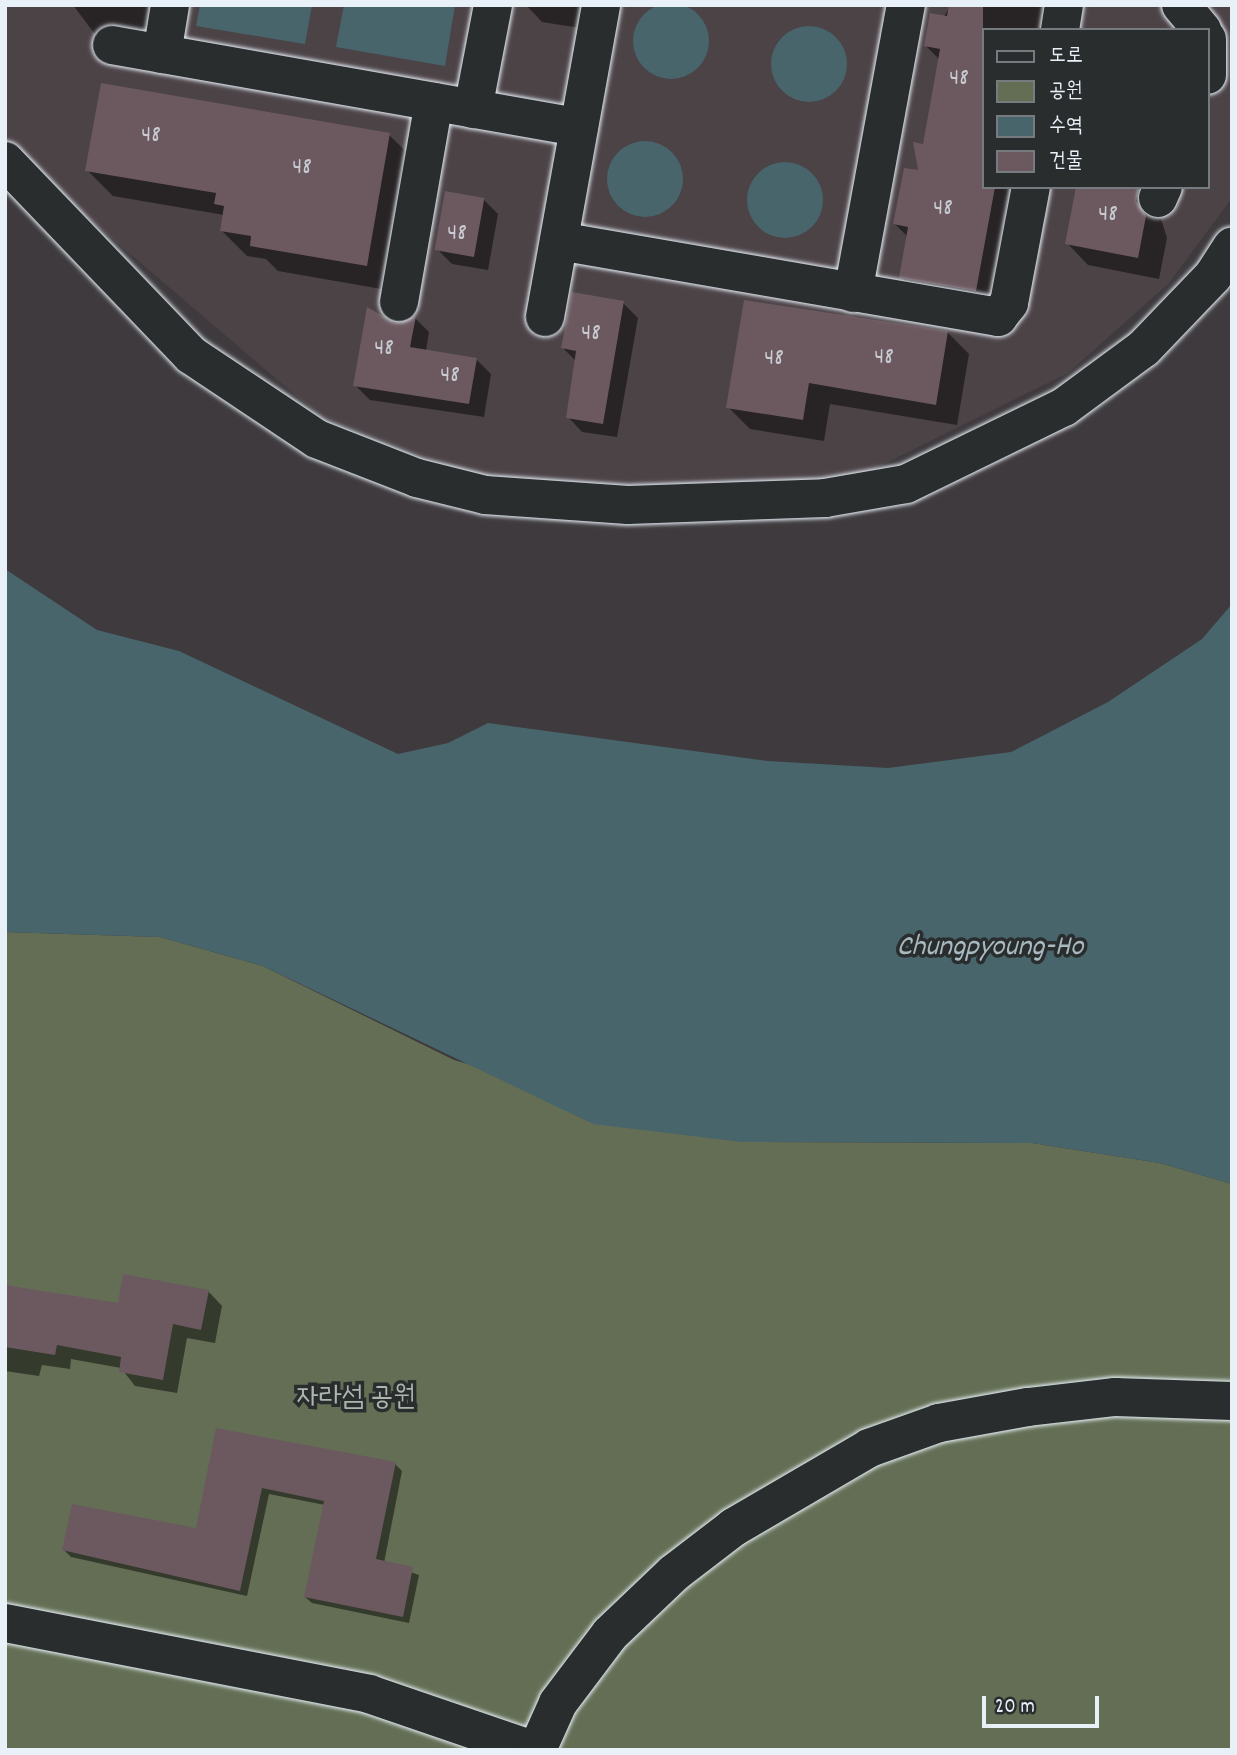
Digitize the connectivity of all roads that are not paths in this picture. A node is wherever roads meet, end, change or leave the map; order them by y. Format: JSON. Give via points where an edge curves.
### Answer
{"nodes":[{"id":1,"x":170,"y":5,"type":"edge"},
{"id":2,"x":493,"y":5,"type":"edge"},
{"id":3,"x":601,"y":5,"type":"edge"},
{"id":4,"x":906,"y":5,"type":"edge"},
{"id":5,"x":1064,"y":5,"type":"edge"},
{"id":6,"x":1181,"y":5,"type":"edge"},
{"id":7,"x":1060,"y":28,"type":"edge"},
{"id":8,"x":1200,"y":28,"type":"edge"},
{"id":9,"x":112,"y":45,"type":"dead end"},
{"id":10,"x":162,"y":54,"type":"junction"},
{"id":11,"x":434,"y":102,"type":"junction"},
{"id":12,"x":474,"y":109,"type":"junction"},
{"id":13,"x":579,"y":127,"type":"junction"},
{"id":14,"x":5,"y":161,"type":"edge"},
{"id":15,"x":1031,"y":189,"type":"edge"},
{"id":16,"x":559,"y":241,"type":"junction"},
{"id":17,"x":1232,"y":247,"type":"edge"},
{"id":18,"x":853,"y":293,"type":"junction"},
{"id":19,"x":399,"y":302,"type":"dead end"},
{"id":20,"x":545,"y":317,"type":"dead end"},
{"id":21,"x":1232,"y":1401,"type":"edge"},
{"id":22,"x":5,"y":1623,"type":"edge"},
{"id":23,"x":535,"y":1750,"type":"edge"}],
"edges":[{"from":1,"to":10,"type":"street"},
{"from":2,"to":12,"type":"street"},
{"from":3,"to":13,"type":"street"},
{"from":4,"to":18,"type":"street"},
{"from":5,"to":7,"type":"street"},
{"from":6,"to":8,"type":"street"},
{"from":9,"to":10,"type":"street"},
{"from":10,"to":11,"type":"street"},
{"from":11,"to":12,"type":"street"},
{"from":11,"to":19,"type":"street"},
{"from":12,"to":13,"type":"street"},
{"from":13,"to":16,"type":"street"},
{"from":14,"to":17,"type":"street","via":[[191,355],[317,439],[417,478],[485,495],[628,505],[825,498],[906,484],[1064,407],[1144,348]]},
{"from":15,"to":18,"type":"street","via":[[1009,303],[998,317]]},
{"from":16,"to":18,"type":"street"},
{"from":16,"to":20,"type":"street"},
{"from":21,"to":23,"type":"street","via":[[1115,1397],[1028,1407],[939,1423],[869,1448],[734,1527],[674,1573],[610,1634],[558,1703]]},
{"from":22,"to":23,"type":"street","via":[[369,1694]]}]}
